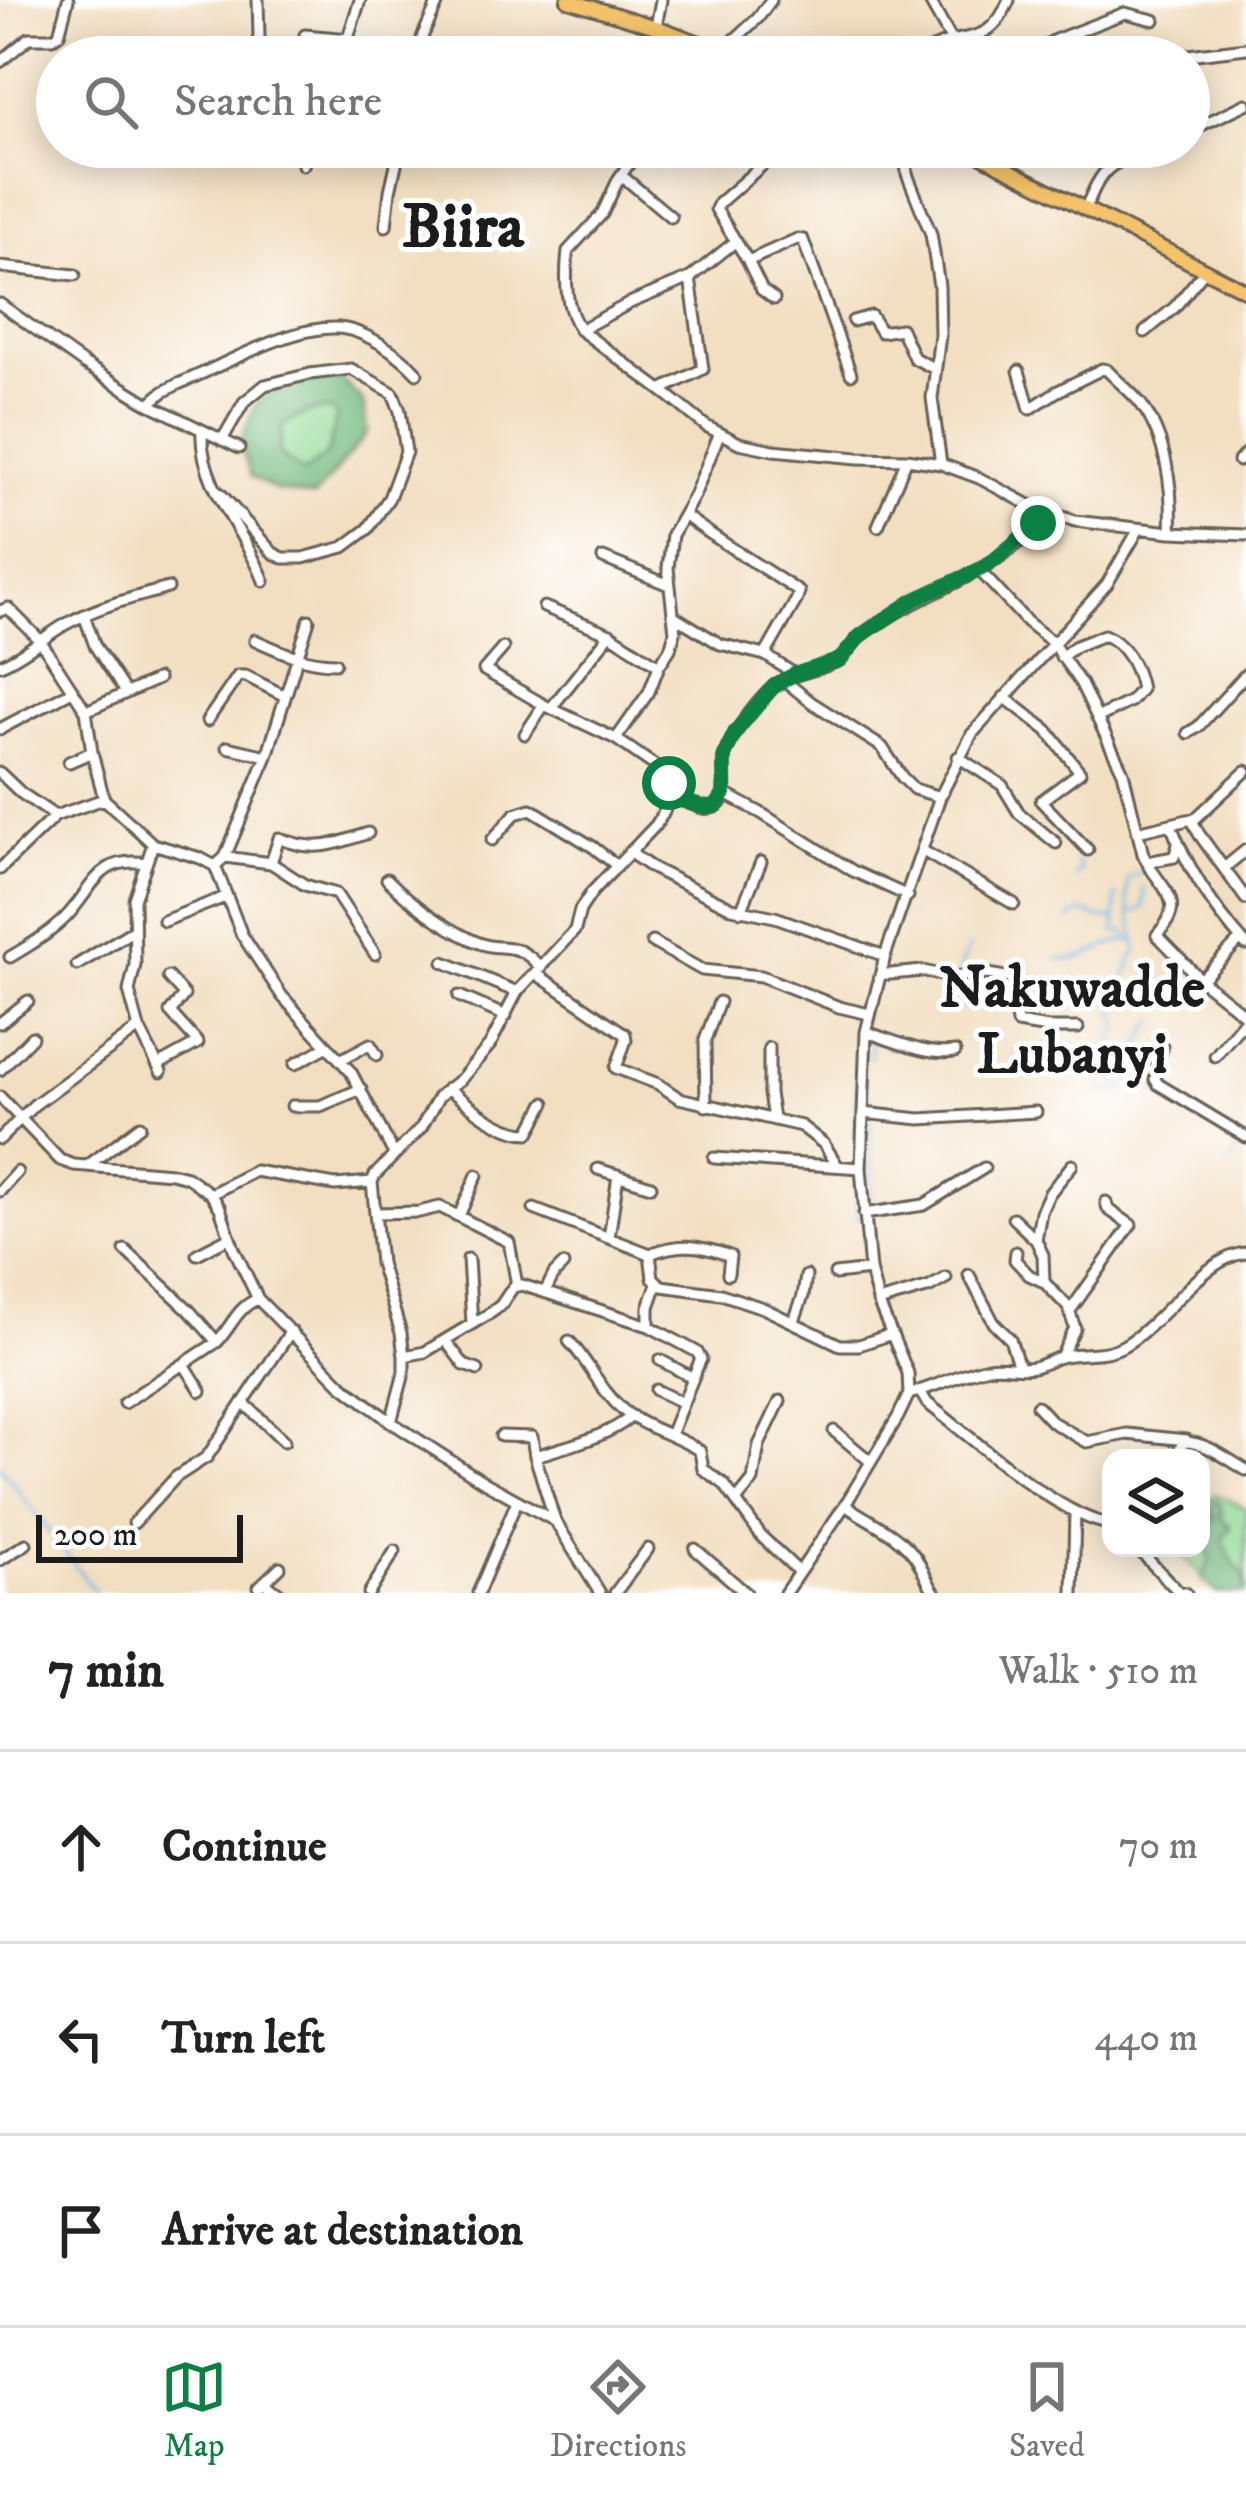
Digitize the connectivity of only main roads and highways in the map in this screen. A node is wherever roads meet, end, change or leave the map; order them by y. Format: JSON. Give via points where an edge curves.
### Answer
{"nodes":[{"id":1,"x":568,"y":0,"type":"edge"},
{"id":2,"x":679,"y":36,"type":"edge"},
{"id":3,"x":1006,"y":168,"type":"edge"},
{"id":4,"x":1246,"y":291,"type":"edge"}],
"edges":[{"from":1,"to":2,"type":"main road"},
{"from":3,"to":4,"type":"main road"}]}
